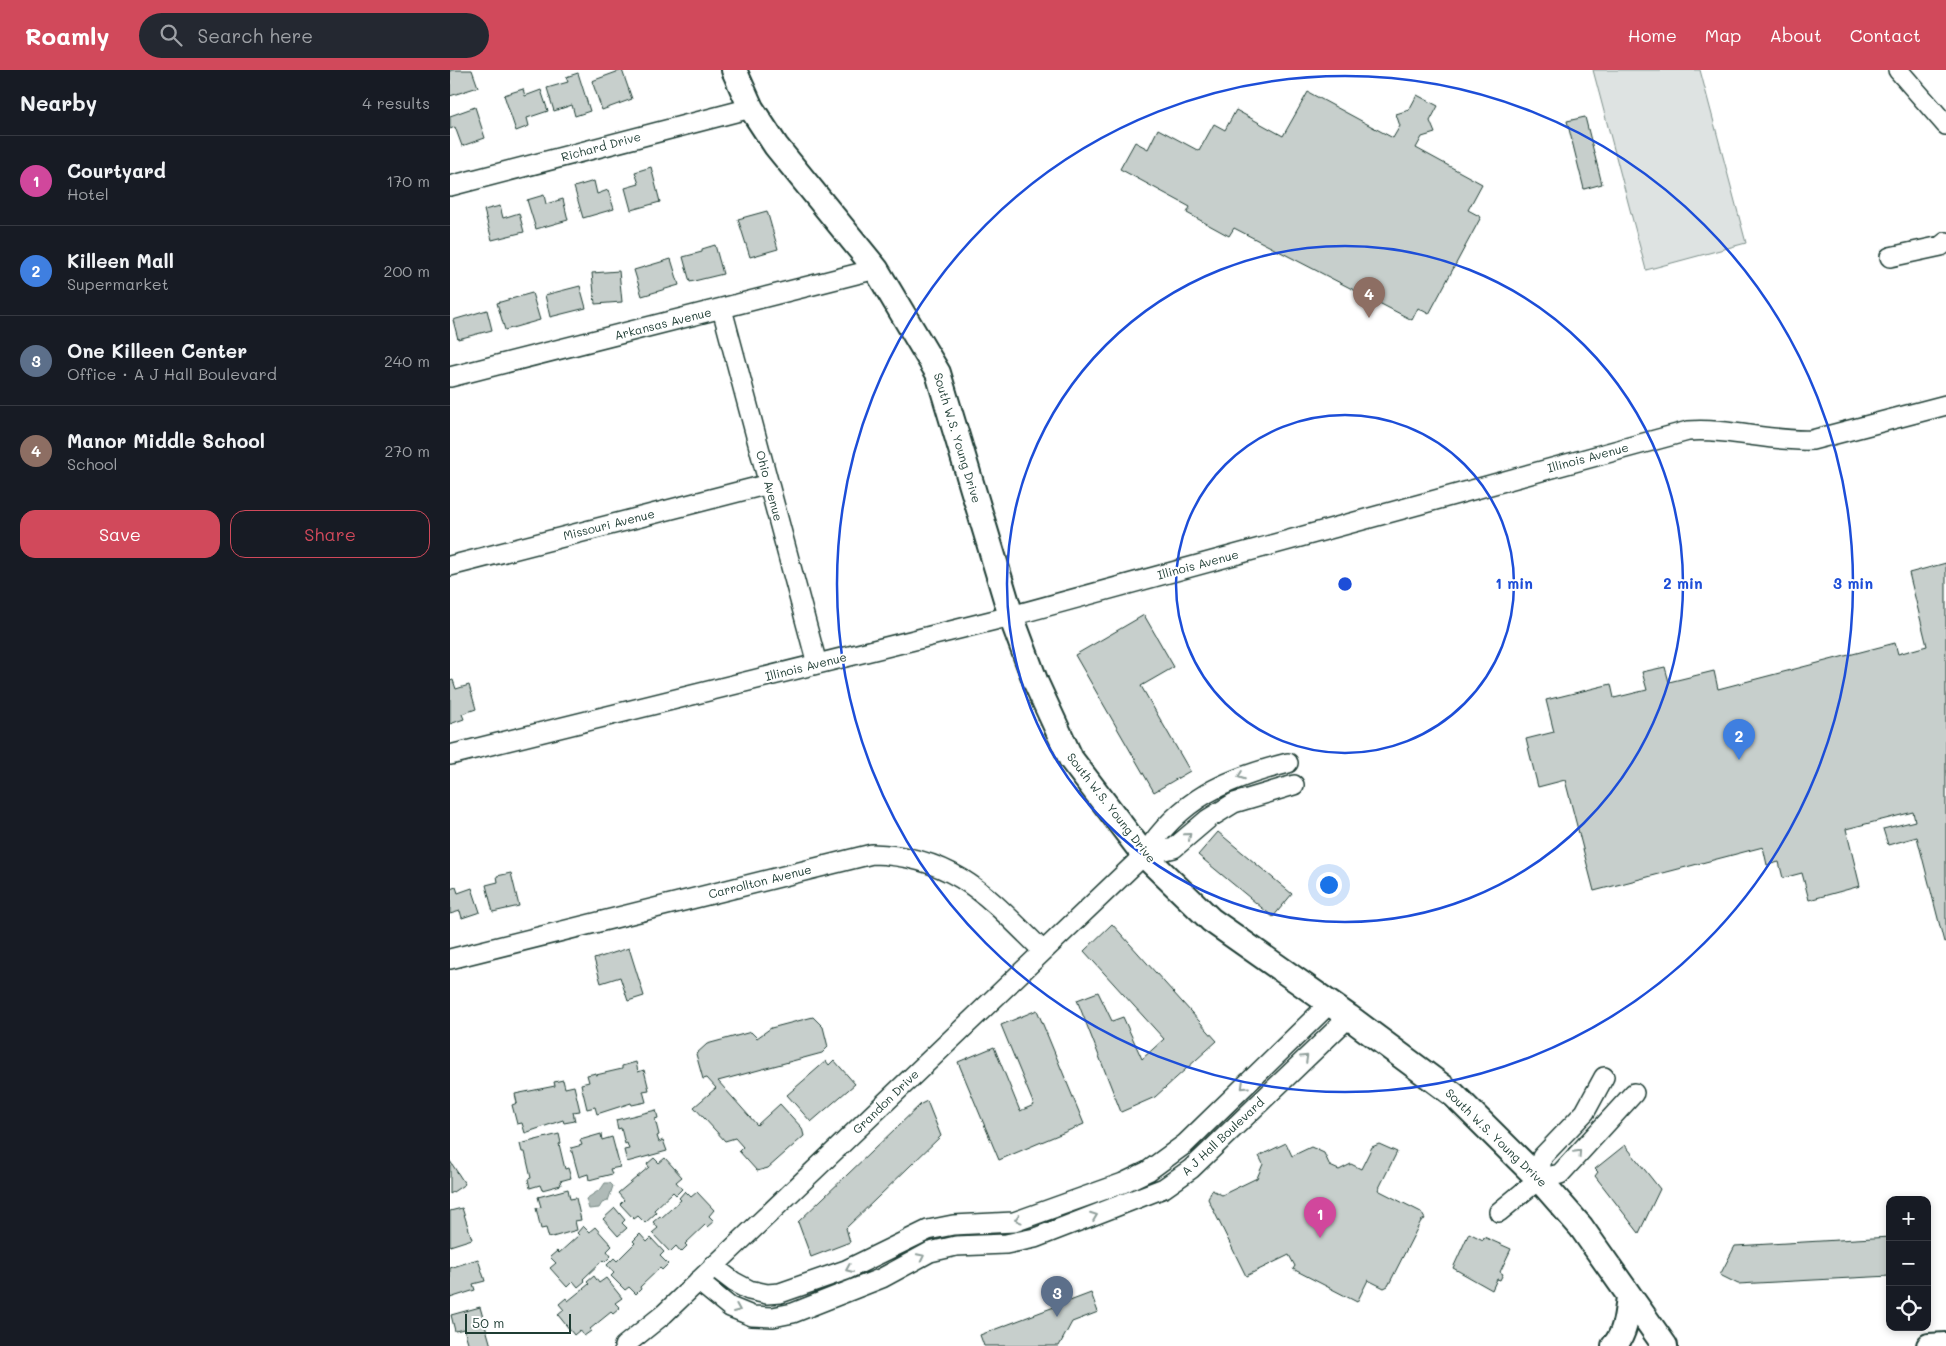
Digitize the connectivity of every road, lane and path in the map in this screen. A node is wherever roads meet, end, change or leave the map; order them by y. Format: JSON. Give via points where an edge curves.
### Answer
{"nodes":[{"id":1,"x":734,"y":70,"type":"edge"},
{"id":2,"x":1898,"y":70,"type":"edge"},
{"id":3,"x":751,"y":108,"type":"junction"},
{"id":4,"x":1946,"y":125,"type":"edge"},
{"id":5,"x":450,"y":186,"type":"edge"},
{"id":6,"x":1946,"y":242,"type":"edge"},
{"id":7,"x":1890,"y":257,"type":"dead end"},
{"id":8,"x":876,"y":269,"type":"junction"},
{"id":9,"x":722,"y":309,"type":"junction"},
{"id":10,"x":450,"y":377,"type":"edge"},
{"id":11,"x":1946,"y":405,"type":"edge"},
{"id":12,"x":769,"y":484,"type":"junction"},
{"id":13,"x":450,"y":566,"type":"edge"},
{"id":14,"x":1012,"y":616,"type":"junction"},
{"id":15,"x":817,"y":664,"type":"junction"},
{"id":16,"x":450,"y":755,"type":"edge"},
{"id":17,"x":1288,"y":763,"type":"dead end"},
{"id":18,"x":1294,"y":785,"type":"dead end"},
{"id":19,"x":1144,"y":855,"type":"junction"},
{"id":20,"x":1043,"y":951,"type":"junction"},
{"id":21,"x":450,"y":960,"type":"edge"},
{"id":22,"x":1339,"y":1010,"type":"junction"},
{"id":23,"x":1268,"y":1063,"type":"junction"},
{"id":24,"x":1604,"y":1077,"type":"dead end"},
{"id":25,"x":1284,"y":1079,"type":"junction"},
{"id":26,"x":1634,"y":1093,"type":"dead end"},
{"id":27,"x":1539,"y":1178,"type":"junction"},
{"id":28,"x":1123,"y":1183,"type":"junction"},
{"id":29,"x":1131,"y":1202,"type":"junction"},
{"id":30,"x":1046,"y":1210,"type":"junction"},
{"id":31,"x":1499,"y":1212,"type":"dead end"},
{"id":32,"x":1059,"y":1230,"type":"junction"},
{"id":33,"x":881,"y":1254,"type":"junction"},
{"id":34,"x":713,"y":1266,"type":"junction"},
{"id":35,"x":891,"y":1273,"type":"junction"},
{"id":36,"x":698,"y":1281,"type":"junction"},
{"id":37,"x":802,"y":1286,"type":"junction"},
{"id":38,"x":1629,"y":1296,"type":"junction"},
{"id":39,"x":810,"y":1307,"type":"junction"},
{"id":40,"x":1946,"y":1345,"type":"edge"},
{"id":41,"x":624,"y":1346,"type":"edge"},
{"id":42,"x":1614,"y":1346,"type":"edge"},
{"id":43,"x":1665,"y":1346,"type":"edge"},
{"id":44,"x":1929,"y":1346,"type":"edge"}],
"edges":[{"from":1,"to":3,"type":"main road","name":"South W.S. Young Drive"},
{"from":2,"to":4,"type":"street"},
{"from":3,"to":5,"type":"street","name":"Richard Drive"},
{"from":3,"to":8,"type":"main road","name":"South W.S. Young Drive","via":[[776,146]]},
{"from":6,"to":7,"type":"street","via":[[1941,246]]},
{"from":8,"to":9,"type":"street","name":"Arkansas Avenue"},
{"from":8,"to":14,"type":"main road","name":"South W.S. Young Drive","via":[[938,373]]},
{"from":9,"to":10,"type":"street","name":"Arkansas Avenue"},
{"from":9,"to":12,"type":"street","name":"Ohio Avenue"},
{"from":11,"to":14,"type":"street","name":"Illinois Avenue","via":[[1812,440],[1789,441],[1711,429],[1688,431]]},
{"from":12,"to":13,"type":"street","name":"Missouri Avenue"},
{"from":12,"to":15,"type":"street","name":"Ohio Avenue"},
{"from":14,"to":15,"type":"street","name":"Illinois Avenue"},
{"from":14,"to":19,"type":"main road","name":"South W.S. Young Drive","via":[[1036,682],[1069,755]]},
{"from":15,"to":16,"type":"street","name":"Illinois Avenue"},
{"from":17,"to":19,"type":"street","name":"Grandon Drive","one_way":true,"via":[[1226,782],[1204,794],[1161,830]]},
{"from":19,"to":18,"type":"street","one_way":true,"via":[[1174,848],[1208,819],[1234,803]]},
{"from":19,"to":20,"type":"street","name":"Grandon Drive"},
{"from":19,"to":22,"type":"main road","name":"South W.S. Young Drive","via":[[1211,920]]},
{"from":20,"to":21,"type":"street","name":"Carrollton Avenue","via":[[962,877],[919,860],[872,854]]},
{"from":20,"to":34,"type":"street","name":"Grandon Drive"},
{"from":22,"to":23,"type":"street","name":"A J Hall Boulevard"},
{"from":25,"to":22,"type":"street","name":"A J Hall Boulevard","one_way":true},
{"from":22,"to":27,"type":"main road","name":"South W.S. Young Drive","via":[[1454,1095]]},
{"from":23,"to":25,"type":"street"},
{"from":23,"to":28,"type":"street","name":"A J Hall Boulevard","one_way":true,"via":[[1166,1160]]},
{"from":24,"to":27,"type":"street","via":[[1585,1112],[1542,1157]]},
{"from":25,"to":29,"type":"street","name":"A J Hall Boulevard","via":[[1191,1169],[1164,1188]]},
{"from":27,"to":26,"type":"street","one_way":true,"via":[[1560,1174]]},
{"from":27,"to":31,"type":"street"},
{"from":27,"to":38,"type":"main road","name":"South W.S. Young Drive","via":[[1580,1227]]},
{"from":28,"to":29,"type":"street"},
{"from":28,"to":30,"type":"street","name":"A J Hall Boulevard"},
{"from":32,"to":29,"type":"street","name":"A J Hall Boulevard","one_way":true},
{"from":30,"to":32,"type":"street"},
{"from":30,"to":33,"type":"street","name":"A J Hall Boulevard","one_way":true,"via":[[1014,1222],[953,1225],[928,1230]]},
{"from":35,"to":32,"type":"street","name":"A J Hall Boulevard","one_way":true,"via":[[930,1252],[956,1246],[1006,1244]]},
{"from":33,"to":35,"type":"street"},
{"from":33,"to":37,"type":"street","name":"A J Hall Boulevard","one_way":true},
{"from":34,"to":36,"type":"street","name":"Grandon Drive"},
{"from":34,"to":37,"type":"street","name":"A J Hall Boulevard","via":[[749,1290],[766,1294]]},
{"from":35,"to":39,"type":"street","name":"A J Hall Boulevard"},
{"from":36,"to":39,"type":"street","name":"A J Hall Boulevard","one_way":true,"via":[[730,1307],[752,1316],[773,1317]]},
{"from":36,"to":41,"type":"street","name":"Grandon Drive"},
{"from":37,"to":39,"type":"street"},
{"from":38,"to":42,"type":"main road","via":[[1627,1318]]},
{"from":38,"to":43,"type":"main road","name":"South W.S. Young Drive"},
{"from":40,"to":44,"type":"main road"}]}
